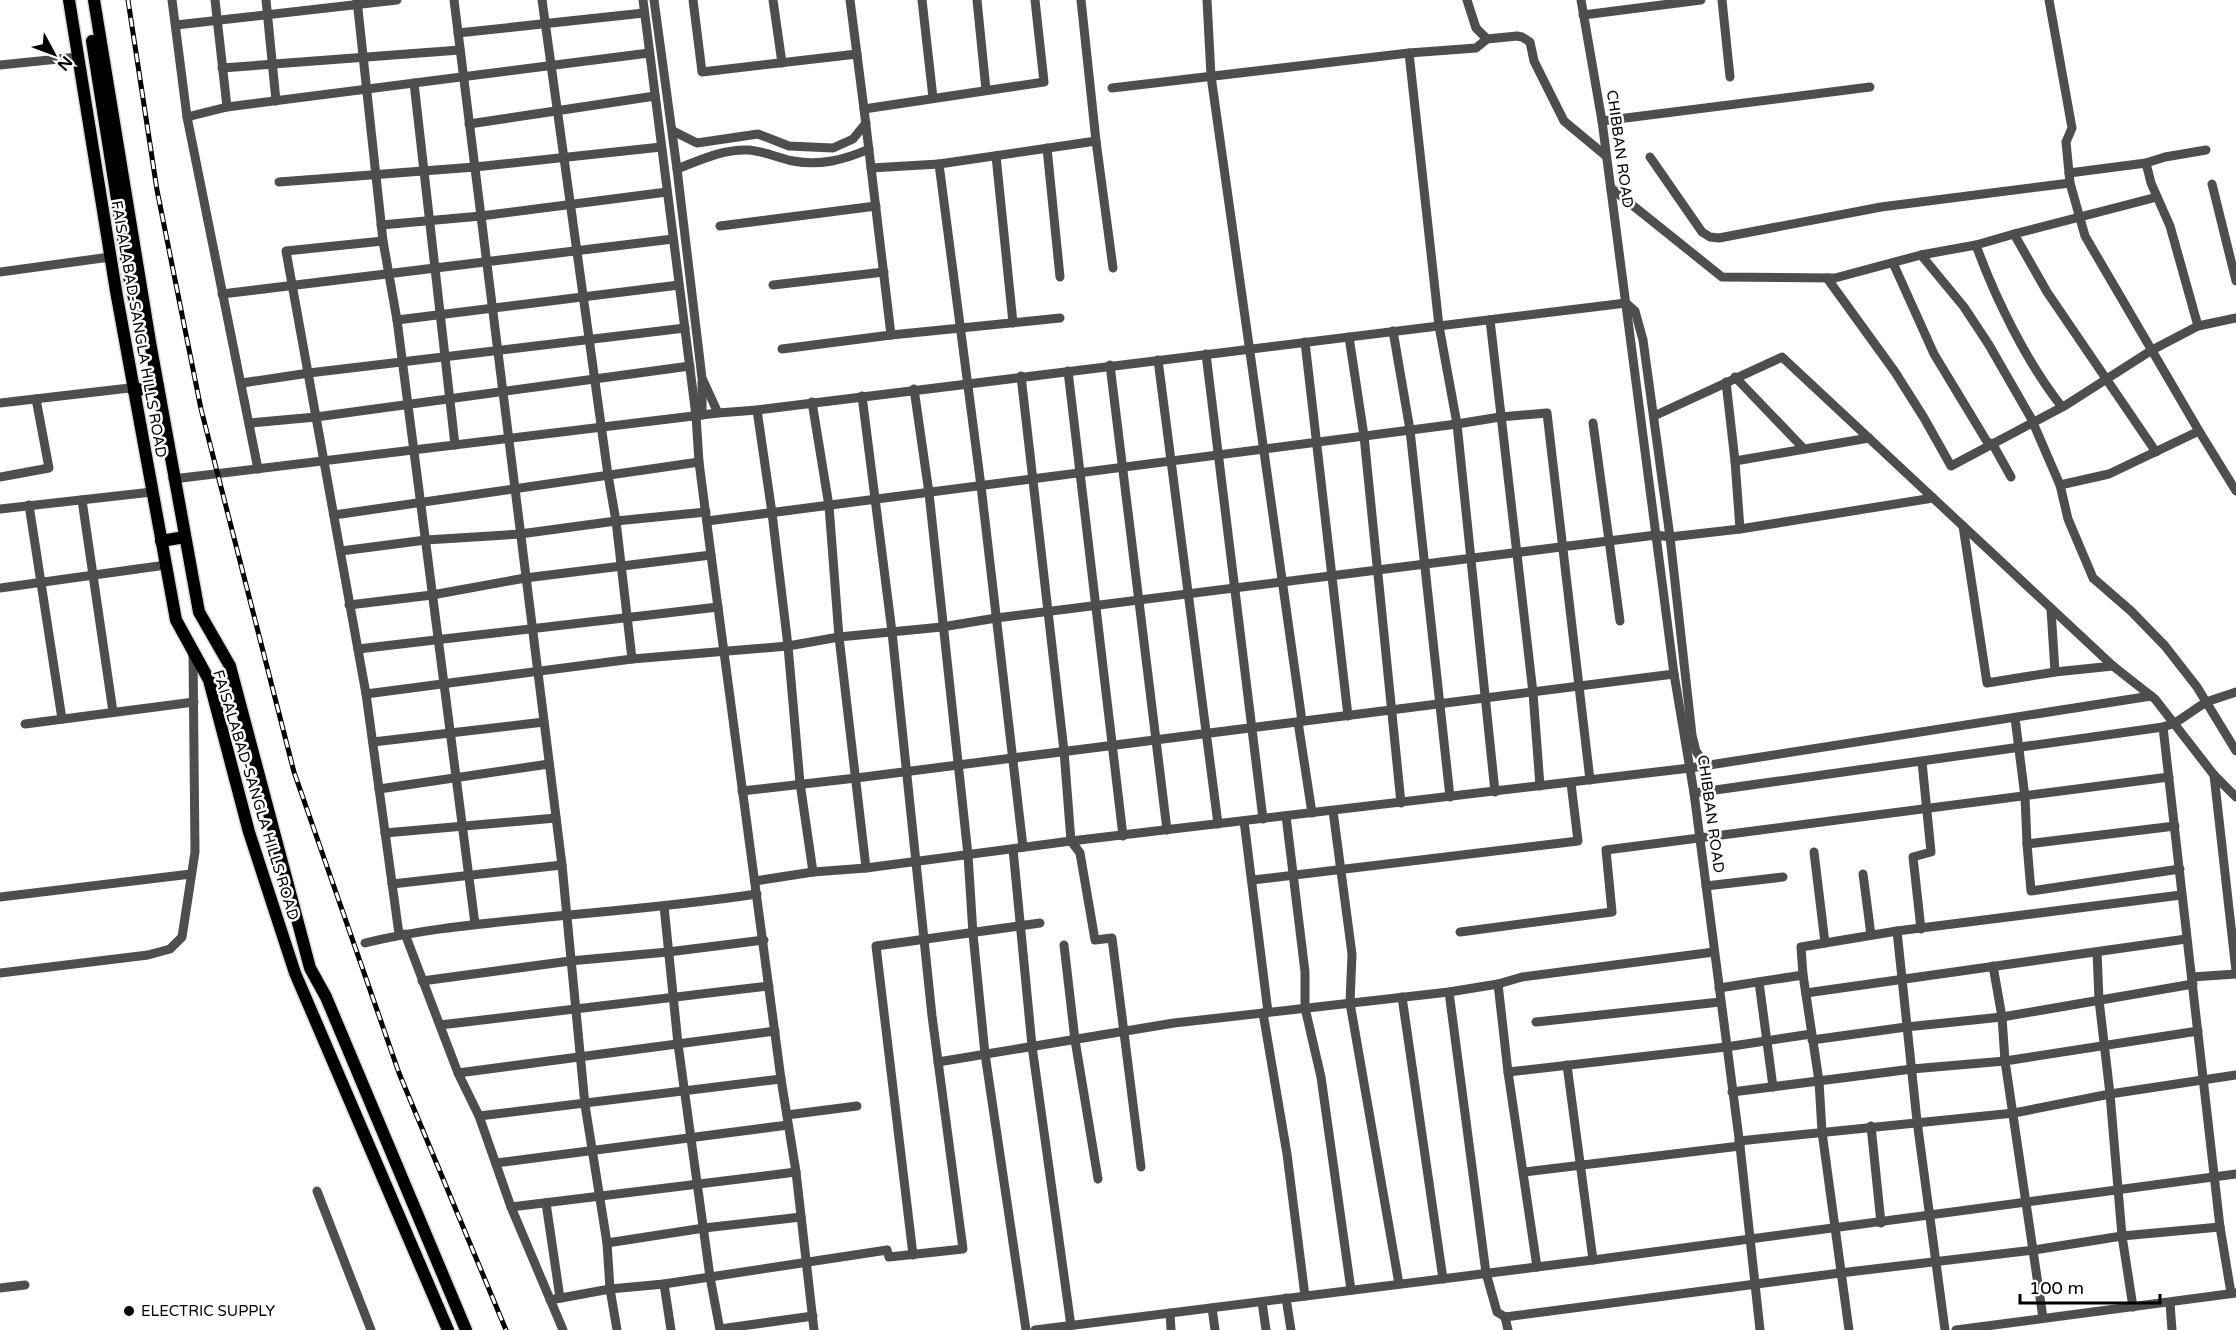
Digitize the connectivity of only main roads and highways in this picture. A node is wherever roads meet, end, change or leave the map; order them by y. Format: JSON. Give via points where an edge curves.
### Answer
{"nodes":[{"id":1,"x":69,"y":0,"type":"edge"},
{"id":2,"x":86,"y":0,"type":"edge"},
{"id":3,"x":94,"y":0,"type":"edge"},
{"id":4,"x":150,"y":342,"type":"junction"},
{"id":5,"x":157,"y":384,"type":"junction"},
{"id":6,"x":134,"y":390,"type":"junction"},
{"id":7,"x":184,"y":537,"type":"junction"},
{"id":8,"x":161,"y":541,"type":"junction"},
{"id":9,"x":448,"y":1330,"type":"edge"},
{"id":10,"x":466,"y":1330,"type":"edge"}],
"edges":[{"from":1,"to":6,"type":"main road","name":"FAISALABAD-SANGLA HILLS ROAD"},
{"from":2,"to":4,"type":"main road","via":[[131,288]]},
{"from":3,"to":4,"type":"main road","name":"FAISALABAD-SANGLA HILLS ROAD"},
{"from":4,"to":5,"type":"main road","name":"FAISALABAD-SANGLA HILLS ROAD"},
{"from":5,"to":6,"type":"main road"},
{"from":5,"to":7,"type":"main road","name":"FAISALABAD-SANGLA HILLS ROAD"},
{"from":6,"to":8,"type":"main road","name":"FAISALABAD-SANGLA HILLS ROAD"},
{"from":7,"to":8,"type":"main road"},
{"from":7,"to":10,"type":"main road","name":"FAISALABAD-SANGLA HILLS ROAD","via":[[199,612],[230,666],[310,968],[326,997]]},
{"from":8,"to":9,"type":"main road","name":"FAISALABAD-SANGLA HILLS ROAD","via":[[176,620],[209,680],[249,832],[295,973]]}]}
